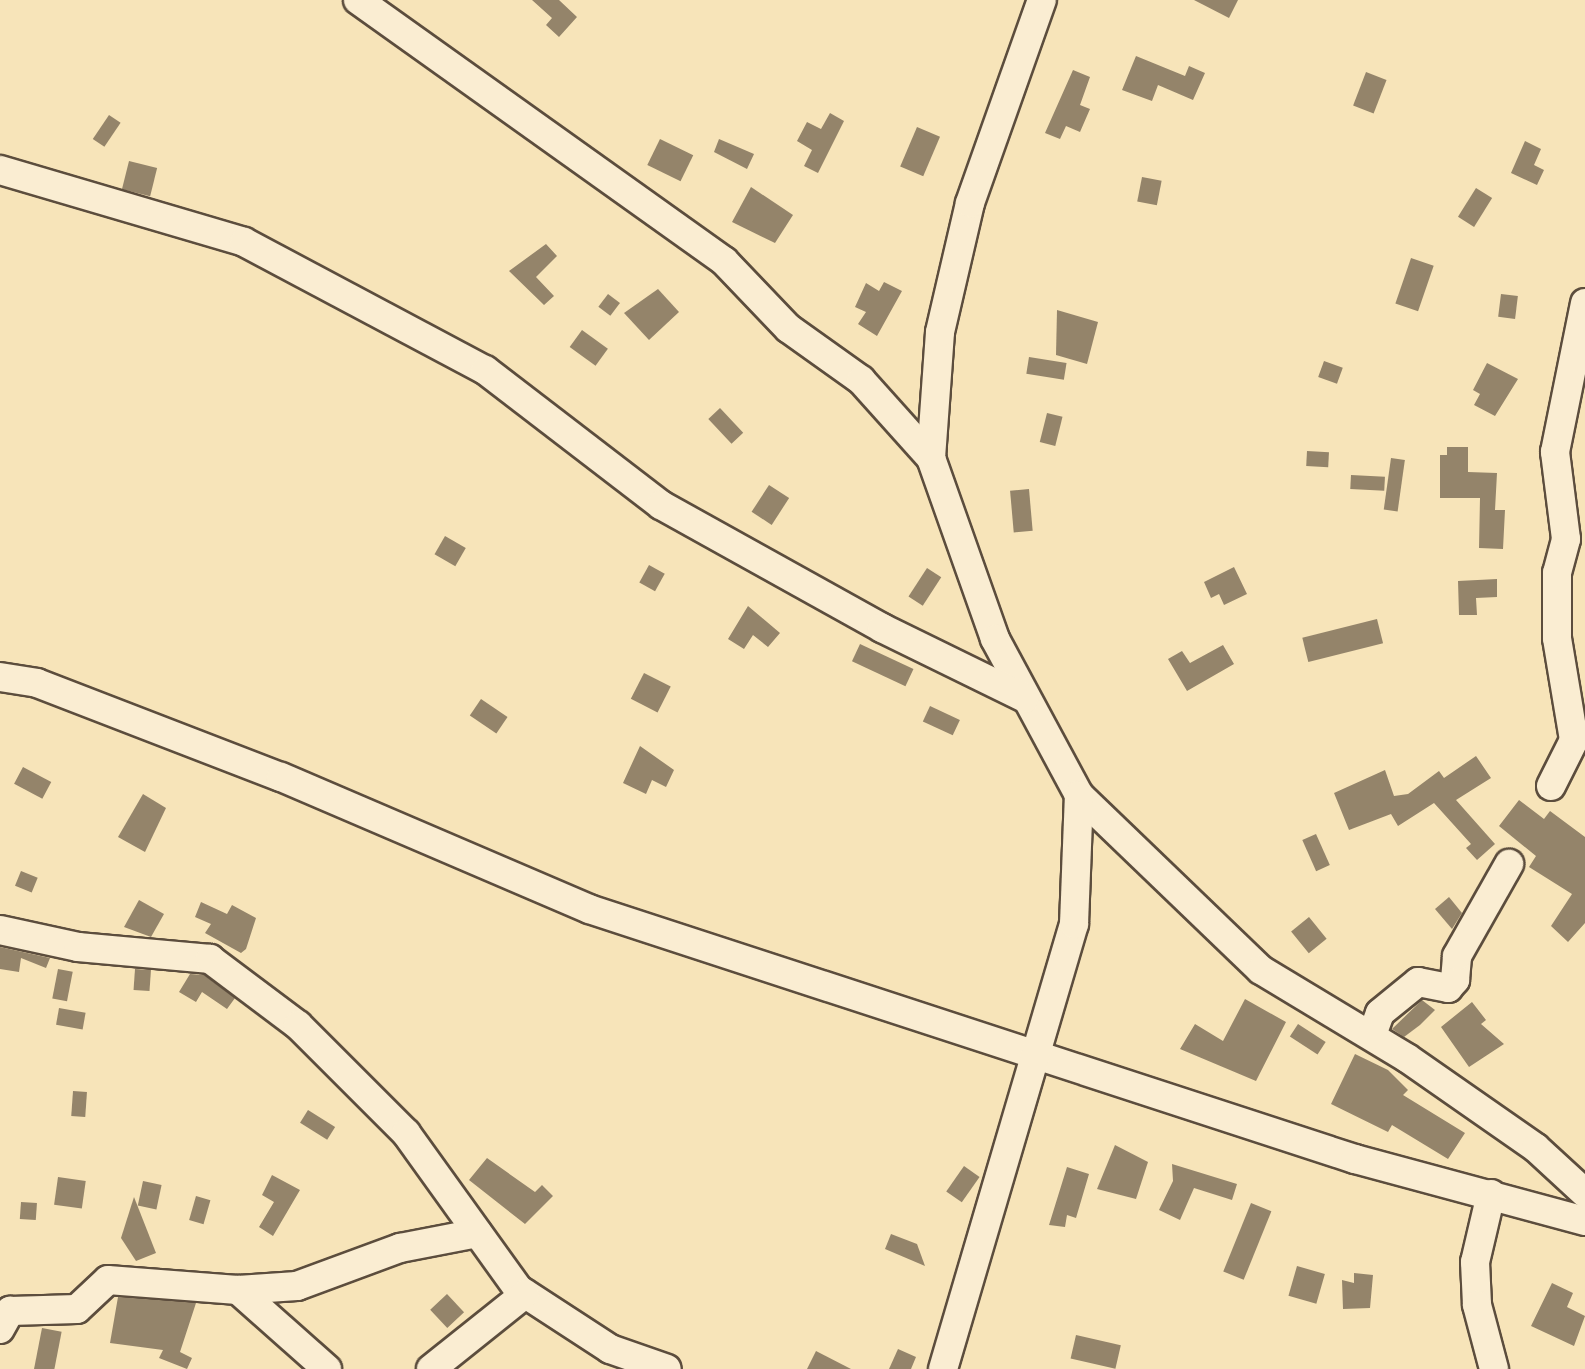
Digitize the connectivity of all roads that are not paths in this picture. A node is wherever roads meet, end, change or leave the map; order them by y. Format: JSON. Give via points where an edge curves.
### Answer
{"nodes":[{"id":1,"x":358,"y":0,"type":"edge"},
{"id":2,"x":1042,"y":0,"type":"edge"},
{"id":3,"x":0,"y":170,"type":"edge"},
{"id":4,"x":1585,"y":303,"type":"edge"},
{"id":5,"x":931,"y":458,"type":"junction"},
{"id":6,"x":1576,"y":542,"type":"edge"},
{"id":7,"x":0,"y":677,"type":"edge"},
{"id":8,"x":1025,"y":698,"type":"junction"},
{"id":9,"x":1551,"y":786,"type":"dead end"},
{"id":10,"x":1079,"y":795,"type":"junction"},
{"id":11,"x":1509,"y":864,"type":"dead end"},
{"id":12,"x":0,"y":930,"type":"edge"},
{"id":13,"x":1372,"y":1035,"type":"junction"},
{"id":14,"x":1037,"y":1052,"type":"junction"},
{"id":15,"x":1585,"y":1193,"type":"edge"},
{"id":16,"x":1491,"y":1194,"type":"junction"},
{"id":17,"x":1585,"y":1221,"type":"edge"},
{"id":18,"x":478,"y":1233,"type":"junction"},
{"id":19,"x":238,"y":1290,"type":"junction"},
{"id":20,"x":525,"y":1294,"type":"junction"},
{"id":21,"x":0,"y":1329,"type":"edge"},
{"id":22,"x":327,"y":1369,"type":"edge"},
{"id":23,"x":431,"y":1369,"type":"edge"},
{"id":24,"x":667,"y":1369,"type":"edge"},
{"id":25,"x":943,"y":1369,"type":"edge"},
{"id":26,"x":1494,"y":1369,"type":"edge"}],
"edges":[{"from":1,"to":5,"type":"street","via":[[724,261],[788,328],[861,380]]},
{"from":2,"to":5,"type":"street","via":[[967,215],[940,332]]},
{"from":3,"to":8,"type":"street","via":[[244,242],[485,370],[661,505],[882,628]]},
{"from":4,"to":6,"type":"street","via":[[1555,452]]},
{"from":5,"to":8,"type":"street","via":[[995,639]]},
{"from":6,"to":9,"type":"street","via":[[1557,573],[1557,638],[1574,740]]},
{"from":7,"to":14,"type":"street","via":[[37,683],[281,777],[589,909]]},
{"from":8,"to":10,"type":"street"},
{"from":10,"to":13,"type":"street","via":[[1261,970]]},
{"from":10,"to":14,"type":"street","via":[[1074,924]]},
{"from":11,"to":13,"type":"street","via":[[1457,956],[1455,980],[1448,988],[1418,982],[1380,1013]]},
{"from":12,"to":18,"type":"street","via":[[78,947],[210,959],[298,1025],[406,1133]]},
{"from":13,"to":15,"type":"street","via":[[1536,1148]]},
{"from":14,"to":16,"type":"street","via":[[1355,1159]]},
{"from":14,"to":25,"type":"street"},
{"from":16,"to":17,"type":"street"},
{"from":16,"to":26,"type":"street","via":[[1475,1262],[1477,1305]]},
{"from":18,"to":19,"type":"street","via":[[400,1248],[297,1286]]},
{"from":18,"to":20,"type":"street"},
{"from":19,"to":21,"type":"street","via":[[108,1280],[77,1309],[10,1311]]},
{"from":19,"to":22,"type":"street"},
{"from":20,"to":23,"type":"street"},
{"from":20,"to":24,"type":"street","via":[[610,1349]]}]}
